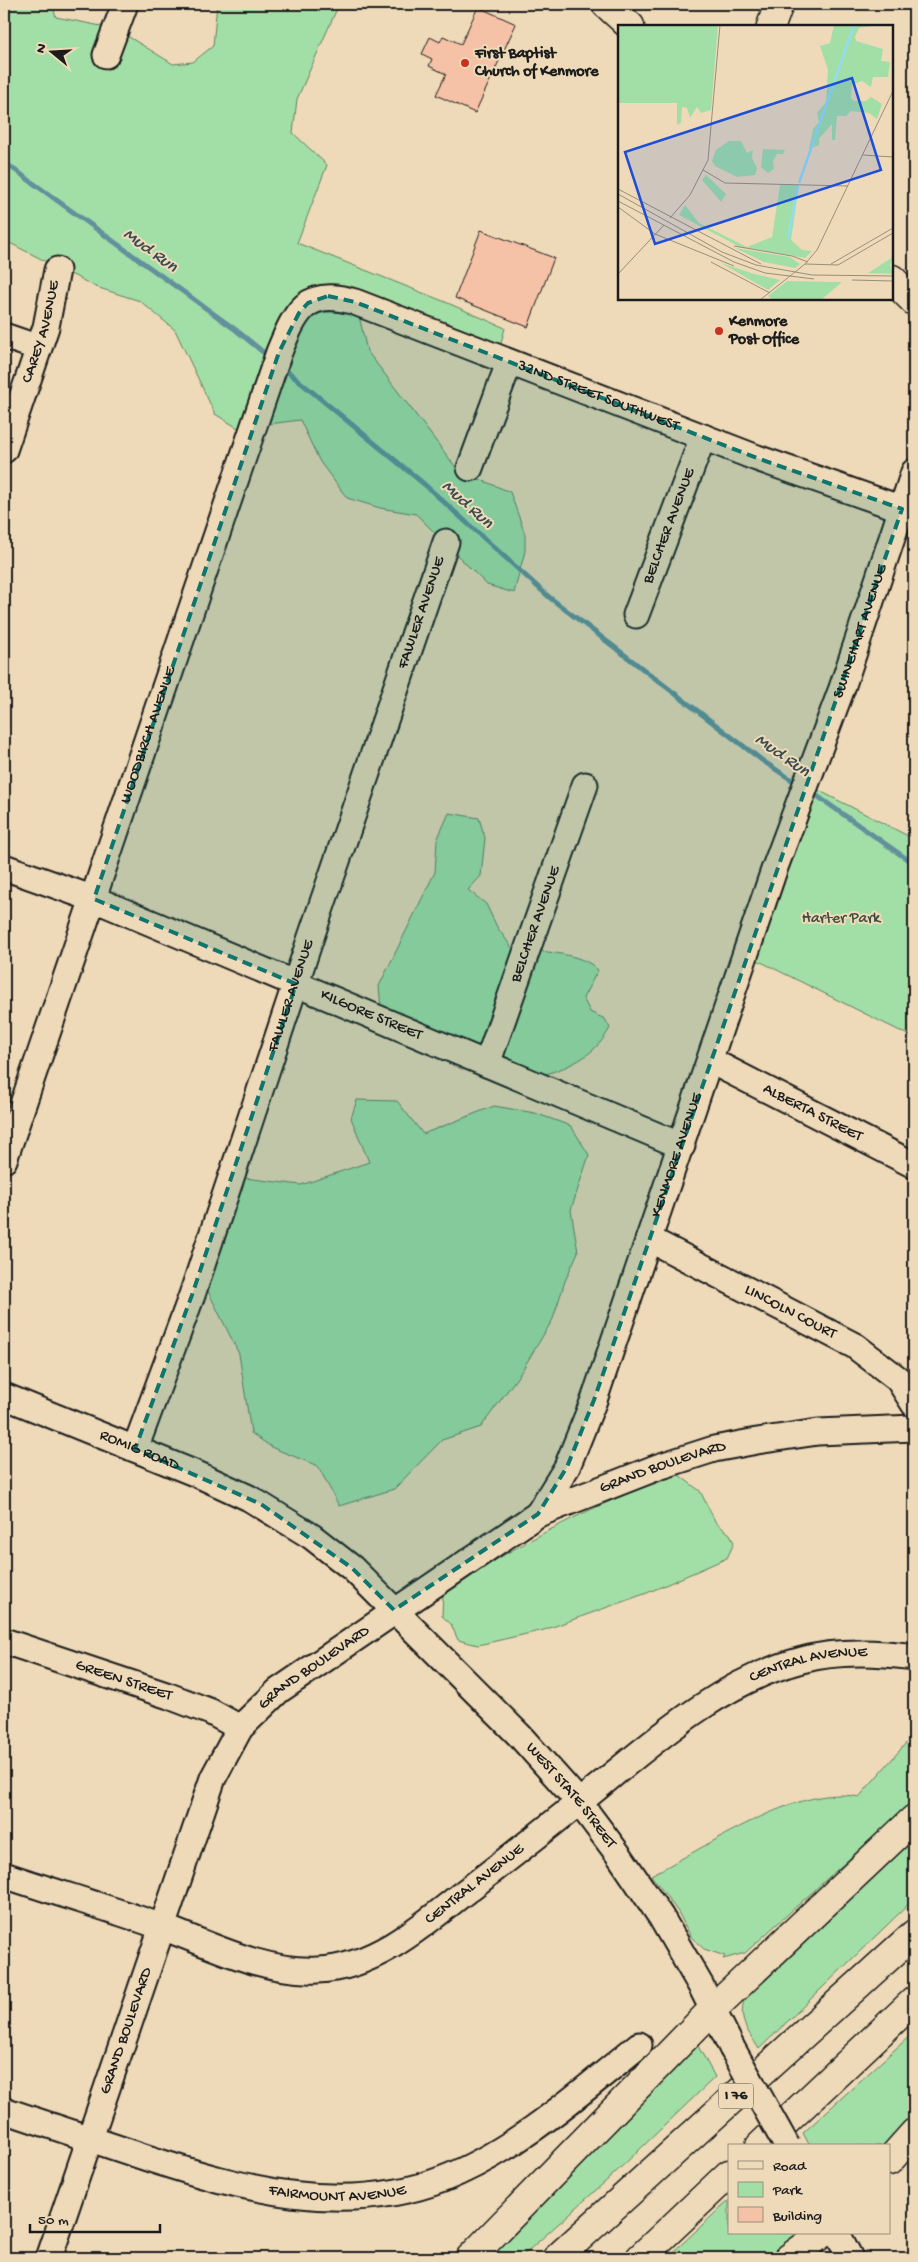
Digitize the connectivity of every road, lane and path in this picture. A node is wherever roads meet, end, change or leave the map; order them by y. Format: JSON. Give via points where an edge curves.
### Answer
{"nodes":[{"id":1,"x":125,"y":4,"type":"edge"},
{"id":2,"x":606,"y":4,"type":"edge"},
{"id":3,"x":779,"y":4,"type":"edge"},
{"id":4,"x":629,"y":25,"type":"edge"},
{"id":5,"x":771,"y":25,"type":"edge"},
{"id":6,"x":106,"y":55,"type":"dead end"},
{"id":7,"x":57,"y":270,"type":"dead end"},
{"id":8,"x":893,"y":280,"type":"edge"},
{"id":9,"x":914,"y":302,"type":"edge"},
{"id":10,"x":299,"y":313,"type":"joint"},
{"id":11,"x":4,"y":336,"type":"edge"},
{"id":12,"x":39,"y":348,"type":"junction"},
{"id":13,"x":509,"y":363,"type":"junction"},
{"id":14,"x":703,"y":437,"type":"junction"},
{"id":15,"x":4,"y":450,"type":"edge"},
{"id":16,"x":470,"y":468,"type":"dead end"},
{"id":17,"x":914,"y":472,"type":"edge"},
{"id":18,"x":902,"y":508,"type":"junction"},
{"id":19,"x":446,"y":542,"type":"dead end"},
{"id":20,"x":636,"y":615,"type":"dead end"},
{"id":21,"x":585,"y":785,"type":"dead end"},
{"id":22,"x":803,"y":790,"type":"joint"},
{"id":23,"x":4,"y":867,"type":"edge"},
{"id":24,"x":94,"y":899,"type":"junction"},
{"id":25,"x":296,"y":984,"type":"junction"},
{"id":26,"x":711,"y":1062,"type":"junction"},
{"id":27,"x":487,"y":1064,"type":"junction"},
{"id":28,"x":682,"y":1146,"type":"junction"},
{"id":29,"x":4,"y":1160,"type":"edge"},
{"id":30,"x":914,"y":1165,"type":"edge"},
{"id":31,"x":649,"y":1240,"type":"junction"},
{"id":32,"x":4,"y":1396,"type":"edge"},
{"id":33,"x":914,"y":1404,"type":"edge"},
{"id":34,"x":914,"y":1428,"type":"edge"},
{"id":35,"x":135,"y":1449,"type":"junction"},
{"id":36,"x":274,"y":1512,"type":"joint"},
{"id":37,"x":538,"y":1514,"type":"junction"},
{"id":38,"x":394,"y":1610,"type":"junction"},
{"id":39,"x":4,"y":1641,"type":"edge"},
{"id":40,"x":914,"y":1657,"type":"edge"},
{"id":41,"x":240,"y":1728,"type":"junction"},
{"id":42,"x":579,"y":1802,"type":"junction"},
{"id":43,"x":914,"y":1819,"type":"edge"},
{"id":44,"x":4,"y":1875,"type":"edge"},
{"id":45,"x":163,"y":1927,"type":"junction"},
{"id":46,"x":914,"y":1934,"type":"edge"},
{"id":47,"x":914,"y":2001,"type":"edge"},
{"id":48,"x":713,"y":2009,"type":"junction"},
{"id":49,"x":640,"y":2045,"type":"dead end"},
{"id":50,"x":4,"y":2110,"type":"edge"},
{"id":51,"x":914,"y":2133,"type":"edge"},
{"id":52,"x":90,"y":2139,"type":"junction"},
{"id":53,"x":762,"y":2144,"type":"edge"},
{"id":54,"x":786,"y":2144,"type":"edge"},
{"id":55,"x":890,"y":2160,"type":"edge"},
{"id":56,"x":728,"y":2175,"type":"edge"},
{"id":57,"x":822,"y":2234,"type":"edge"},
{"id":58,"x":838,"y":2234,"type":"edge"},
{"id":59,"x":49,"y":2258,"type":"edge"},
{"id":60,"x":470,"y":2258,"type":"edge"},
{"id":61,"x":557,"y":2258,"type":"edge"},
{"id":62,"x":640,"y":2258,"type":"edge"},
{"id":63,"x":790,"y":2258,"type":"edge"},
{"id":64,"x":850,"y":2258,"type":"edge"}],
"edges":[{"from":1,"to":6,"type":"street"},
{"from":2,"to":4,"type":"main road"},
{"from":3,"to":5,"type":"main road"},
{"from":7,"to":12,"type":"street","name":"CAREY AVENUE","via":[[52,305]]},
{"from":8,"to":9,"type":"main road"},
{"from":10,"to":13,"type":"street","name":"32ND STREET SOUTHWEST","via":[[308,303],[319,298],[339,297]]},
{"from":10,"to":24,"type":"street","name":"WOODBIRCH AVENUE","via":[[289,326],[279,352]]},
{"from":11,"to":12,"type":"street"},
{"from":12,"to":15,"type":"street","name":"CAREY AVENUE"},
{"from":13,"to":14,"type":"street","name":"32ND STREET SOUTHWEST"},
{"from":13,"to":16,"type":"street"},
{"from":14,"to":18,"type":"street","name":"32ND STREET SOUTHWEST"},
{"from":14,"to":20,"type":"street","name":"BELCHER AVENUE"},
{"from":17,"to":18,"type":"street","name":"SWINEHART AVENUE"},
{"from":18,"to":22,"type":"street","name":"SWINEHART AVENUE","via":[[842,688]]},
{"from":19,"to":25,"type":"street","name":"FAWLER AVENUE"},
{"from":21,"to":27,"type":"street","name":"BELCHER AVENUE"},
{"from":22,"to":26,"type":"street","name":"KENMORE AVENUE"},
{"from":23,"to":24,"type":"street","name":"KILGORE STREET"},
{"from":24,"to":25,"type":"street","name":"KILGORE STREET"},
{"from":24,"to":29,"type":"street","name":"WOODBIRCH AVENUE"},
{"from":25,"to":27,"type":"street","name":"KILGORE STREET"},
{"from":25,"to":35,"type":"street","name":"FAWLER AVENUE","via":[[192,1295]]},
{"from":26,"to":28,"type":"street","name":"KENMORE AVENUE"},
{"from":26,"to":30,"type":"street","name":"ALBERTA STREET"},
{"from":27,"to":28,"type":"street","name":"KILGORE STREET"},
{"from":28,"to":31,"type":"street","name":"KENMORE AVENUE"},
{"from":31,"to":33,"type":"street","name":"LINCOLN COURT","via":[[854,1346],[898,1380]]},
{"from":31,"to":37,"type":"street","name":"KENMORE AVENUE","via":[[575,1451]]},
{"from":32,"to":35,"type":"street","name":"ROMIG ROAD"},
{"from":34,"to":37,"type":"street","name":"GRAND BOULEVARD","via":[[818,1432],[714,1449],[658,1467]]},
{"from":35,"to":36,"type":"street","name":"ROMIG ROAD"},
{"from":36,"to":38,"type":"street","name":"WEST STATE STREET","via":[[352,1568]]},
{"from":37,"to":38,"type":"street","name":"GRAND BOULEVARD"},
{"from":38,"to":41,"type":"street","name":"GRAND BOULEVARD","via":[[278,1691]]},
{"from":38,"to":42,"type":"street","name":"WEST STATE STREET","via":[[520,1736]]},
{"from":39,"to":41,"type":"street","name":"GREEN STREET","via":[[169,1696],[211,1712]]},
{"from":40,"to":42,"type":"street","name":"CENTRAL AVENUE","via":[[843,1653],[802,1660],[758,1676],[721,1694],[662,1735]]},
{"from":41,"to":45,"type":"street","name":"GRAND BOULEVARD","via":[[213,1778]]},
{"from":42,"to":45,"type":"street","name":"CENTRAL AVENUE","via":[[438,1913],[387,1948],[340,1968],[307,1971],[276,1966],[238,1956]]},
{"from":42,"to":48,"type":"street","name":"WEST STATE STREET","via":[[661,1917]]},
{"from":43,"to":48,"type":"main road"},
{"from":44,"to":45,"type":"street","name":"CENTRAL AVENUE"},
{"from":45,"to":52,"type":"street","name":"GRAND BOULEVARD"},
{"from":46,"to":61,"type":"main road","number":"I 76"},
{"from":47,"to":53,"type":"main road"},
{"from":48,"to":54,"type":"street","name":"WEST STATE STREET","bridge":true},
{"from":48,"to":60,"type":"main road"},
{"from":49,"to":52,"type":"street","name":"FAIRMOUNT AVENUE","via":[[510,2143],[479,2162],[442,2179],[386,2194],[309,2196],[270,2192],[212,2179]]},
{"from":50,"to":52,"type":"street","name":"FAIRMOUNT AVENUE"},
{"from":51,"to":55,"type":"main road"},
{"from":52,"to":59,"type":"street","name":"GRAND BOULEVARD"},
{"from":56,"to":62,"type":"main road"},
{"from":57,"to":63,"type":"main road"},
{"from":58,"to":64,"type":"street"}]}
